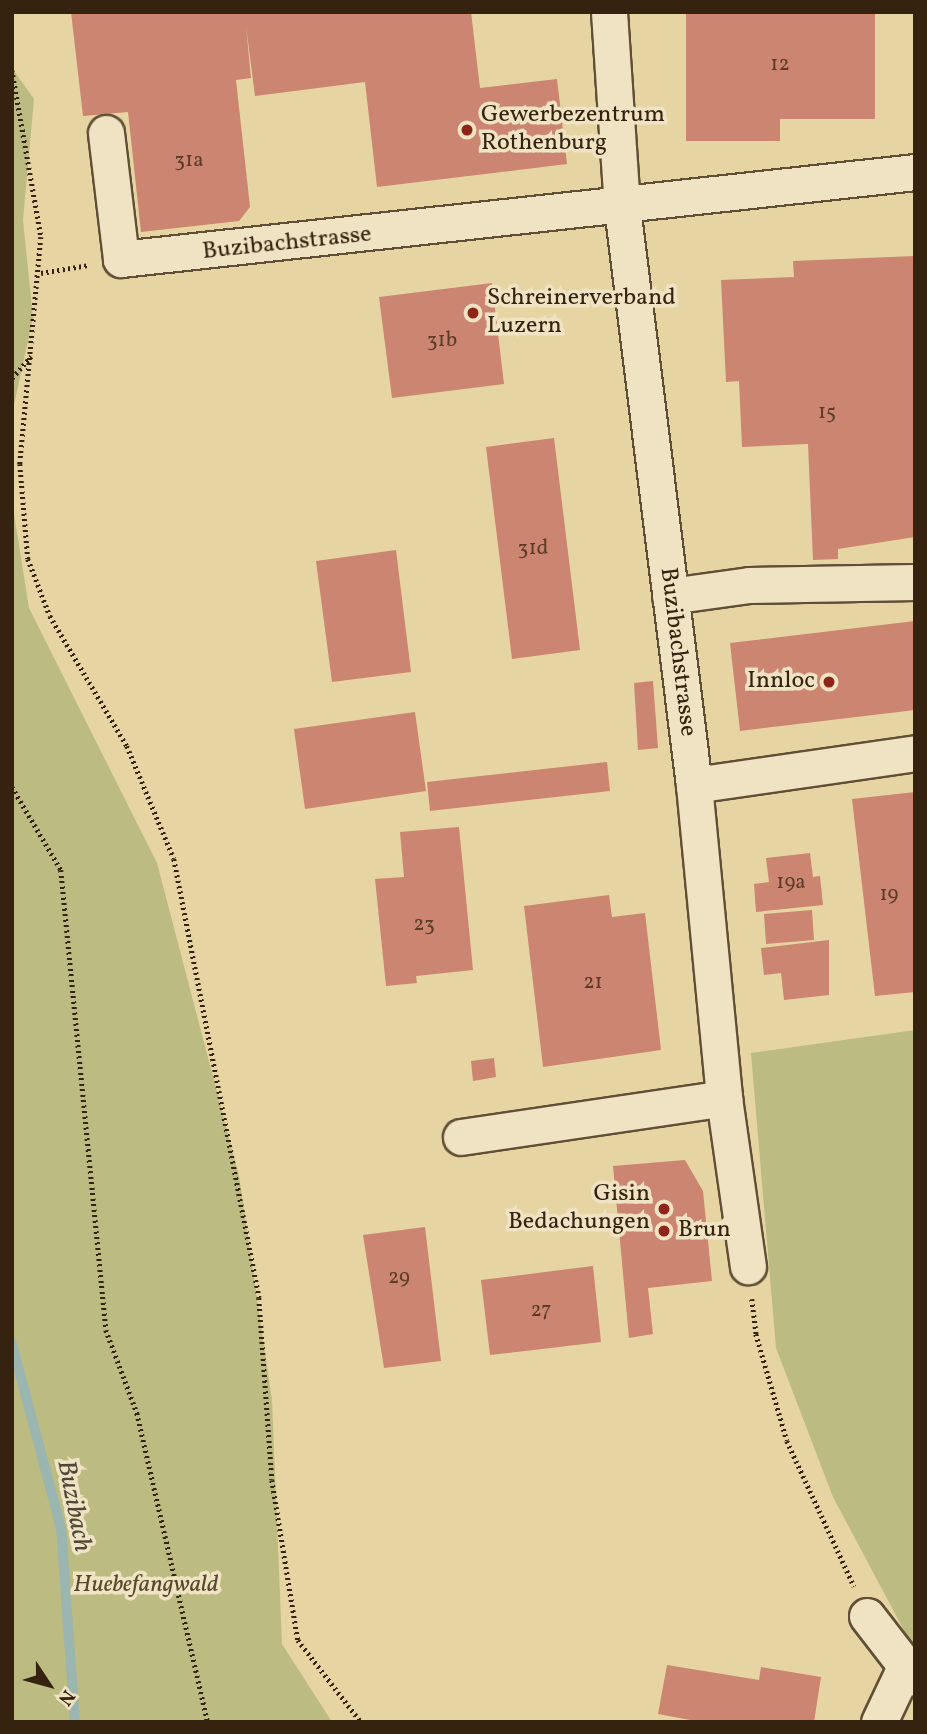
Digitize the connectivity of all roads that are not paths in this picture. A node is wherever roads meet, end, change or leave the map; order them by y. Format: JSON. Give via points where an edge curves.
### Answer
{"nodes":[{"id":1,"x":609,"y":12,"type":"edge"},
{"id":2,"x":106,"y":133,"type":"dead end"},
{"id":3,"x":915,"y":172,"type":"edge"},
{"id":4,"x":622,"y":207,"type":"junction"},
{"id":5,"x":915,"y":582,"type":"edge"},
{"id":6,"x":670,"y":596,"type":"junction"},
{"id":7,"x":915,"y":753,"type":"edge"},
{"id":8,"x":694,"y":785,"type":"junction"},
{"id":9,"x":724,"y":1098,"type":"junction"},
{"id":10,"x":461,"y":1137,"type":"dead end"},
{"id":11,"x":748,"y":1266,"type":"dead end"},
{"id":12,"x":867,"y":1616,"type":"road end"},
{"id":13,"x":909,"y":1674,"type":"edge"},
{"id":14,"x":878,"y":1722,"type":"edge"}],
"edges":[{"from":1,"to":4,"type":"street","name":"Buzibachstrasse"},
{"from":2,"to":4,"type":"street","name":"Buzibachstrasse","via":[[121,260]]},
{"from":3,"to":4,"type":"street","name":"Buzibachstrasse"},
{"from":4,"to":6,"type":"street","name":"Buzibachstrasse"},
{"from":5,"to":6,"type":"street","via":[[749,586]]},
{"from":6,"to":8,"type":"street","name":"Buzibachstrasse"},
{"from":7,"to":8,"type":"street"},
{"from":8,"to":9,"type":"street","name":"Buzibachstrasse"},
{"from":9,"to":10,"type":"street"},
{"from":9,"to":11,"type":"street","name":"Buzibachstrasse"},
{"from":12,"to":13,"type":"street"},
{"from":13,"to":14,"type":"street"}]}
